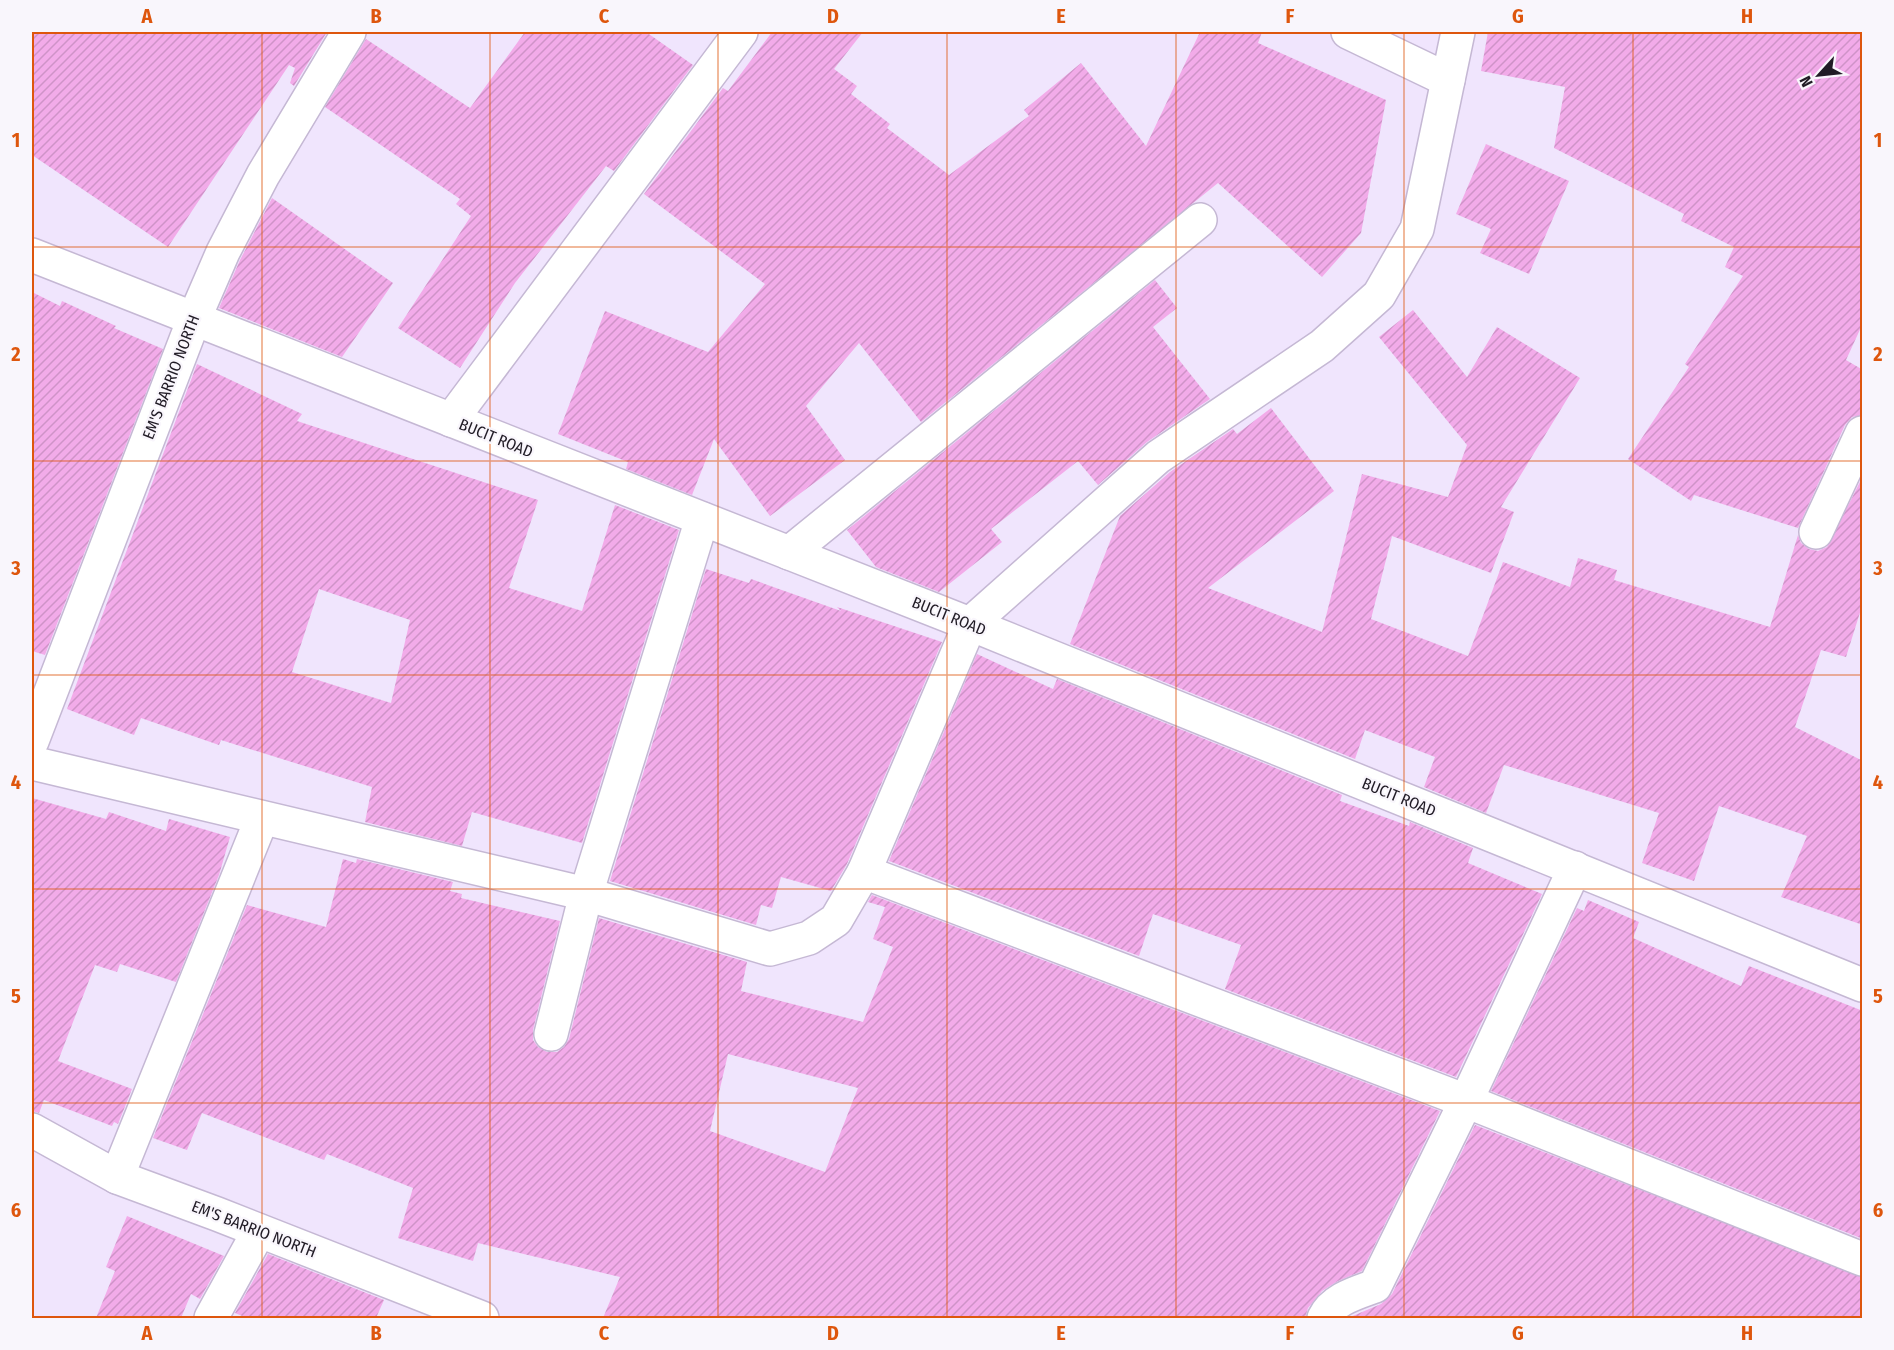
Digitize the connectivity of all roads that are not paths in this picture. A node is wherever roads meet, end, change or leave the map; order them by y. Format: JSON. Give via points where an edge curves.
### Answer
{"nodes":[{"id":1,"x":349,"y":32,"type":"edge"},
{"id":2,"x":741,"y":32,"type":"edge"},
{"id":3,"x":1348,"y":32,"type":"edge"},
{"id":4,"x":1458,"y":32,"type":"edge"},
{"id":5,"x":1448,"y":80,"type":"junction"},
{"id":6,"x":1200,"y":220,"type":"dead end"},
{"id":7,"x":32,"y":255,"type":"edge"},
{"id":8,"x":194,"y":319,"type":"junction"},
{"id":9,"x":451,"y":420,"type":"junction"},
{"id":10,"x":1863,"y":433,"type":"edge"},
{"id":11,"x":702,"y":519,"type":"junction"},
{"id":12,"x":1816,"y":532,"type":"dead end"},
{"id":13,"x":789,"y":553,"type":"junction"},
{"id":14,"x":970,"y":624,"type":"junction"},
{"id":15,"x":32,"y":741,"type":"edge"},
{"id":16,"x":32,"y":763,"type":"edge"},
{"id":17,"x":262,"y":818,"type":"junction"},
{"id":18,"x":1575,"y":868,"type":"junction"},
{"id":19,"x":864,"y":872,"type":"junction"},
{"id":20,"x":586,"y":894,"type":"junction"},
{"id":21,"x":1863,"y":985,"type":"edge"},
{"id":22,"x":551,"y":1034,"type":"dead end"},
{"id":23,"x":1466,"y":1101,"type":"junction"},
{"id":24,"x":32,"y":1130,"type":"edge"},
{"id":25,"x":117,"y":1178,"type":"junction"},
{"id":26,"x":259,"y":1231,"type":"junction"},
{"id":27,"x":1863,"y":1258,"type":"edge"},
{"id":28,"x":211,"y":1318,"type":"edge"},
{"id":29,"x":482,"y":1318,"type":"edge"},
{"id":30,"x":1324,"y":1318,"type":"edge"}],
"edges":[{"from":1,"to":8,"type":"street","name":"EM'S BARRIO NORTH","via":[[263,175]]},
{"from":2,"to":9,"type":"street"},
{"from":3,"to":5,"type":"street"},
{"from":4,"to":5,"type":"street"},
{"from":5,"to":14,"type":"street","via":[[1417,229],[1379,295],[1322,346],[1158,457]]},
{"from":6,"to":13,"type":"street"},
{"from":7,"to":8,"type":"street","name":"BUCIT ROAD"},
{"from":8,"to":9,"type":"street","name":"BUCIT ROAD"},
{"from":8,"to":15,"type":"street","name":"EM'S BARRIO NORTH"},
{"from":9,"to":11,"type":"street","name":"BUCIT ROAD"},
{"from":10,"to":12,"type":"street"},
{"from":11,"to":13,"type":"street","name":"BUCIT ROAD"},
{"from":11,"to":20,"type":"street"},
{"from":13,"to":14,"type":"street","name":"BUCIT ROAD"},
{"from":14,"to":18,"type":"street","name":"BUCIT ROAD"},
{"from":14,"to":19,"type":"street"},
{"from":16,"to":17,"type":"street"},
{"from":17,"to":20,"type":"street"},
{"from":17,"to":25,"type":"street"},
{"from":18,"to":21,"type":"street","name":"BUCIT ROAD"},
{"from":18,"to":23,"type":"street"},
{"from":19,"to":20,"type":"street","via":[[836,920],[809,938],[770,949]]},
{"from":19,"to":23,"type":"street"},
{"from":20,"to":22,"type":"street"},
{"from":23,"to":27,"type":"street"},
{"from":23,"to":30,"type":"street","via":[[1375,1286],[1346,1296]]},
{"from":24,"to":25,"type":"street","name":"EM'S BARRIO NORTH"},
{"from":25,"to":26,"type":"street","name":"EM'S BARRIO NORTH"},
{"from":26,"to":28,"type":"street"},
{"from":26,"to":29,"type":"street","name":"EM'S BARRIO NORTH"}]}
